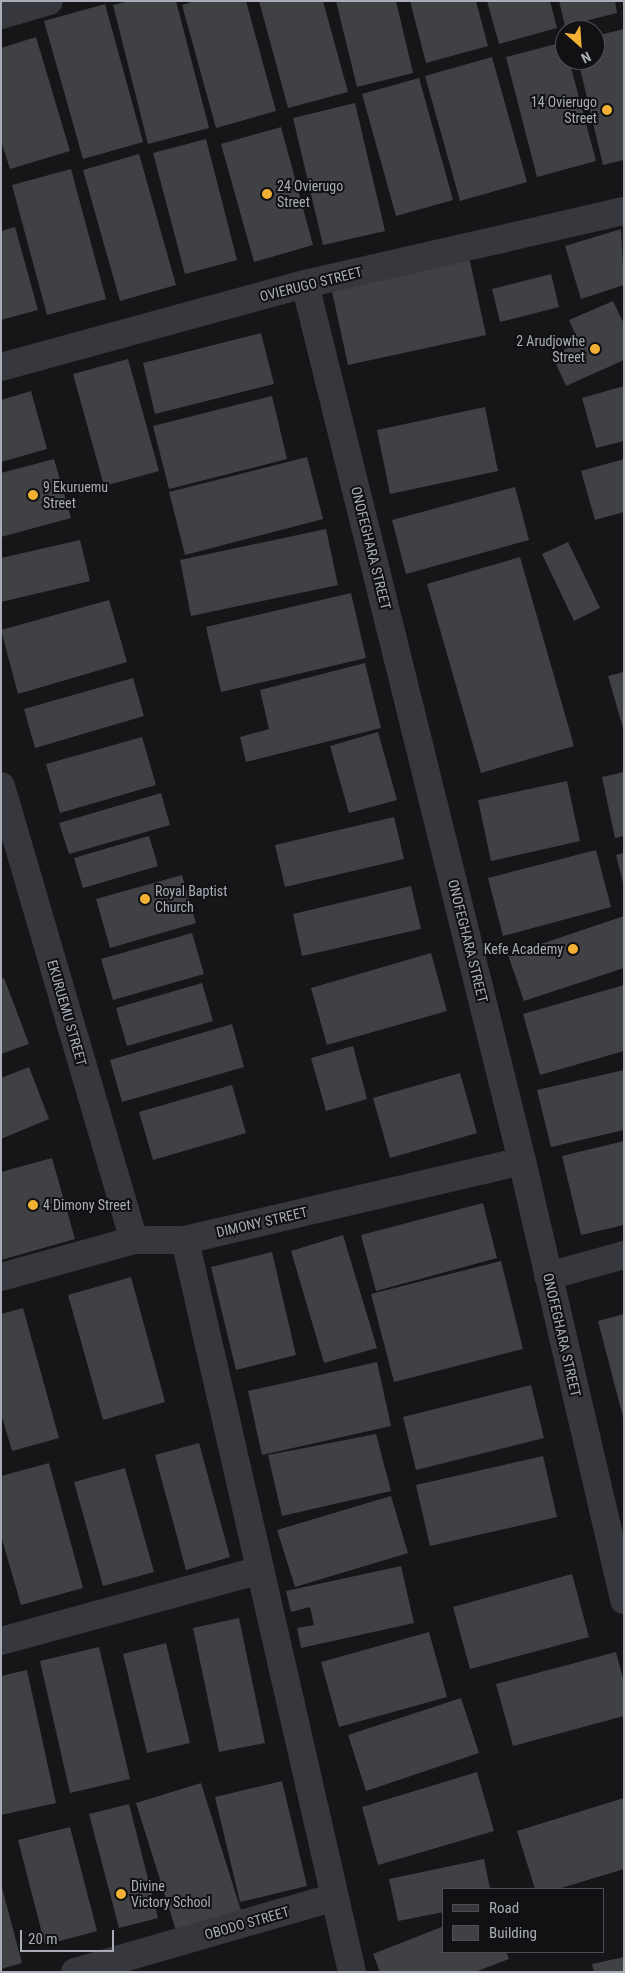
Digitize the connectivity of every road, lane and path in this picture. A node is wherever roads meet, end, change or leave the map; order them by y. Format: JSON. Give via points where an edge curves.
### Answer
{"nodes":[{"id":1,"x":49,"y":1,"type":"edge"},
{"id":2,"x":1,"y":15,"type":"edge"},
{"id":3,"x":624,"y":211,"type":"edge"},
{"id":4,"x":306,"y":284,"type":"junction"},
{"id":5,"x":1,"y":367,"type":"edge"},
{"id":6,"x":1,"y":786,"type":"edge"},
{"id":7,"x":522,"y":1161,"type":"junction"},
{"id":8,"x":134,"y":1240,"type":"junction"},
{"id":9,"x":185,"y":1240,"type":"junction"},
{"id":10,"x":624,"y":1255,"type":"edge"},
{"id":11,"x":548,"y":1276,"type":"junction"},
{"id":12,"x":1,"y":1277,"type":"edge"},
{"id":13,"x":260,"y":1570,"type":"junction"},
{"id":14,"x":624,"y":1600,"type":"edge"},
{"id":15,"x":1,"y":1641,"type":"edge"},
{"id":16,"x":332,"y":1898,"type":"junction"},
{"id":17,"x":75,"y":1972,"type":"edge"},
{"id":18,"x":352,"y":1972,"type":"edge"}],
"edges":[{"from":1,"to":2,"type":"street"},
{"from":3,"to":4,"type":"street","name":"OVIERUGO STREET"},
{"from":4,"to":5,"type":"street","name":"OVIERUGO STREET"},
{"from":4,"to":7,"type":"street","name":"ONOFEGHARA STREET"},
{"from":6,"to":8,"type":"street","name":"EKURUEMU STREET"},
{"from":7,"to":9,"type":"street","name":"DIMONY STREET"},
{"from":7,"to":11,"type":"street","name":"ONOFEGHARA STREET"},
{"from":8,"to":9,"type":"street","name":"DIMONY STREET"},
{"from":8,"to":12,"type":"street","name":"DIMONY STREET"},
{"from":9,"to":13,"type":"street"},
{"from":10,"to":11,"type":"street"},
{"from":11,"to":14,"type":"street","name":"ONOFEGHARA STREET"},
{"from":13,"to":15,"type":"street"},
{"from":13,"to":16,"type":"street"},
{"from":16,"to":17,"type":"street","name":"OBODO STREET"},
{"from":16,"to":18,"type":"street"}]}
